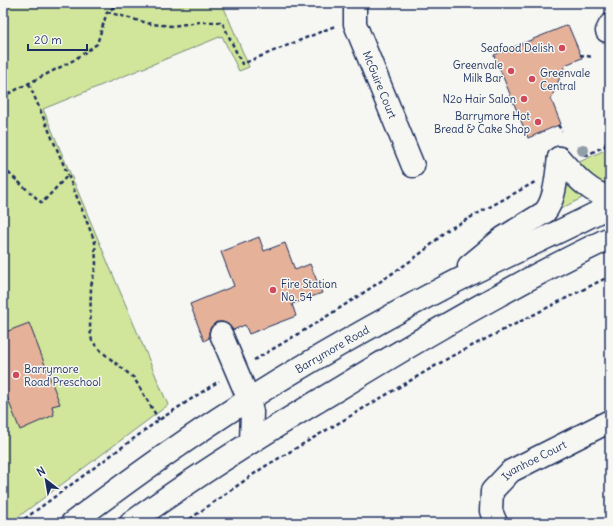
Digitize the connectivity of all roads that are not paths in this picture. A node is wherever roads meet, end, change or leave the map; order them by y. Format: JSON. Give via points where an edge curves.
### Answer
{"nodes":[{"id":1,"x":355,"y":13,"type":"edge"},
{"id":2,"x":413,"y":166,"type":"dead end"},
{"id":3,"x":610,"y":198,"type":"edge"},
{"id":4,"x":610,"y":206,"type":"edge"},
{"id":5,"x":610,"y":238,"type":"edge"},
{"id":6,"x":444,"y":288,"type":"junction"},
{"id":7,"x":220,"y":334,"type":"dead end"},
{"id":8,"x":249,"y":400,"type":"junction"},
{"id":9,"x":610,"y":421,"type":"edge"},
{"id":10,"x":251,"y":442,"type":"junction"},
{"id":11,"x":72,"y":523,"type":"edge"},
{"id":12,"x":131,"y":523,"type":"edge"},
{"id":13,"x":496,"y":523,"type":"edge"}],
"edges":[{"from":1,"to":2,"type":"street","name":"McGuire Court"},
{"from":3,"to":6,"type":"street","via":[[594,192],[562,169],[550,205],[545,212],[503,238]]},
{"from":4,"to":6,"type":"street","name":"Barrymore Road"},
{"from":5,"to":10,"type":"street","via":[[495,297]]},
{"from":6,"to":8,"type":"street","name":"Barrymore Road","via":[[324,354]]},
{"from":7,"to":8,"type":"street"},
{"from":8,"to":10,"type":"street","via":[[252,412]]},
{"from":8,"to":11,"type":"street","name":"Barrymore Road","via":[[124,484]]},
{"from":9,"to":13,"type":"street","name":"Ivanhoe Court","via":[[512,472],[492,491],[491,511]]},
{"from":10,"to":12,"type":"street"}]}
